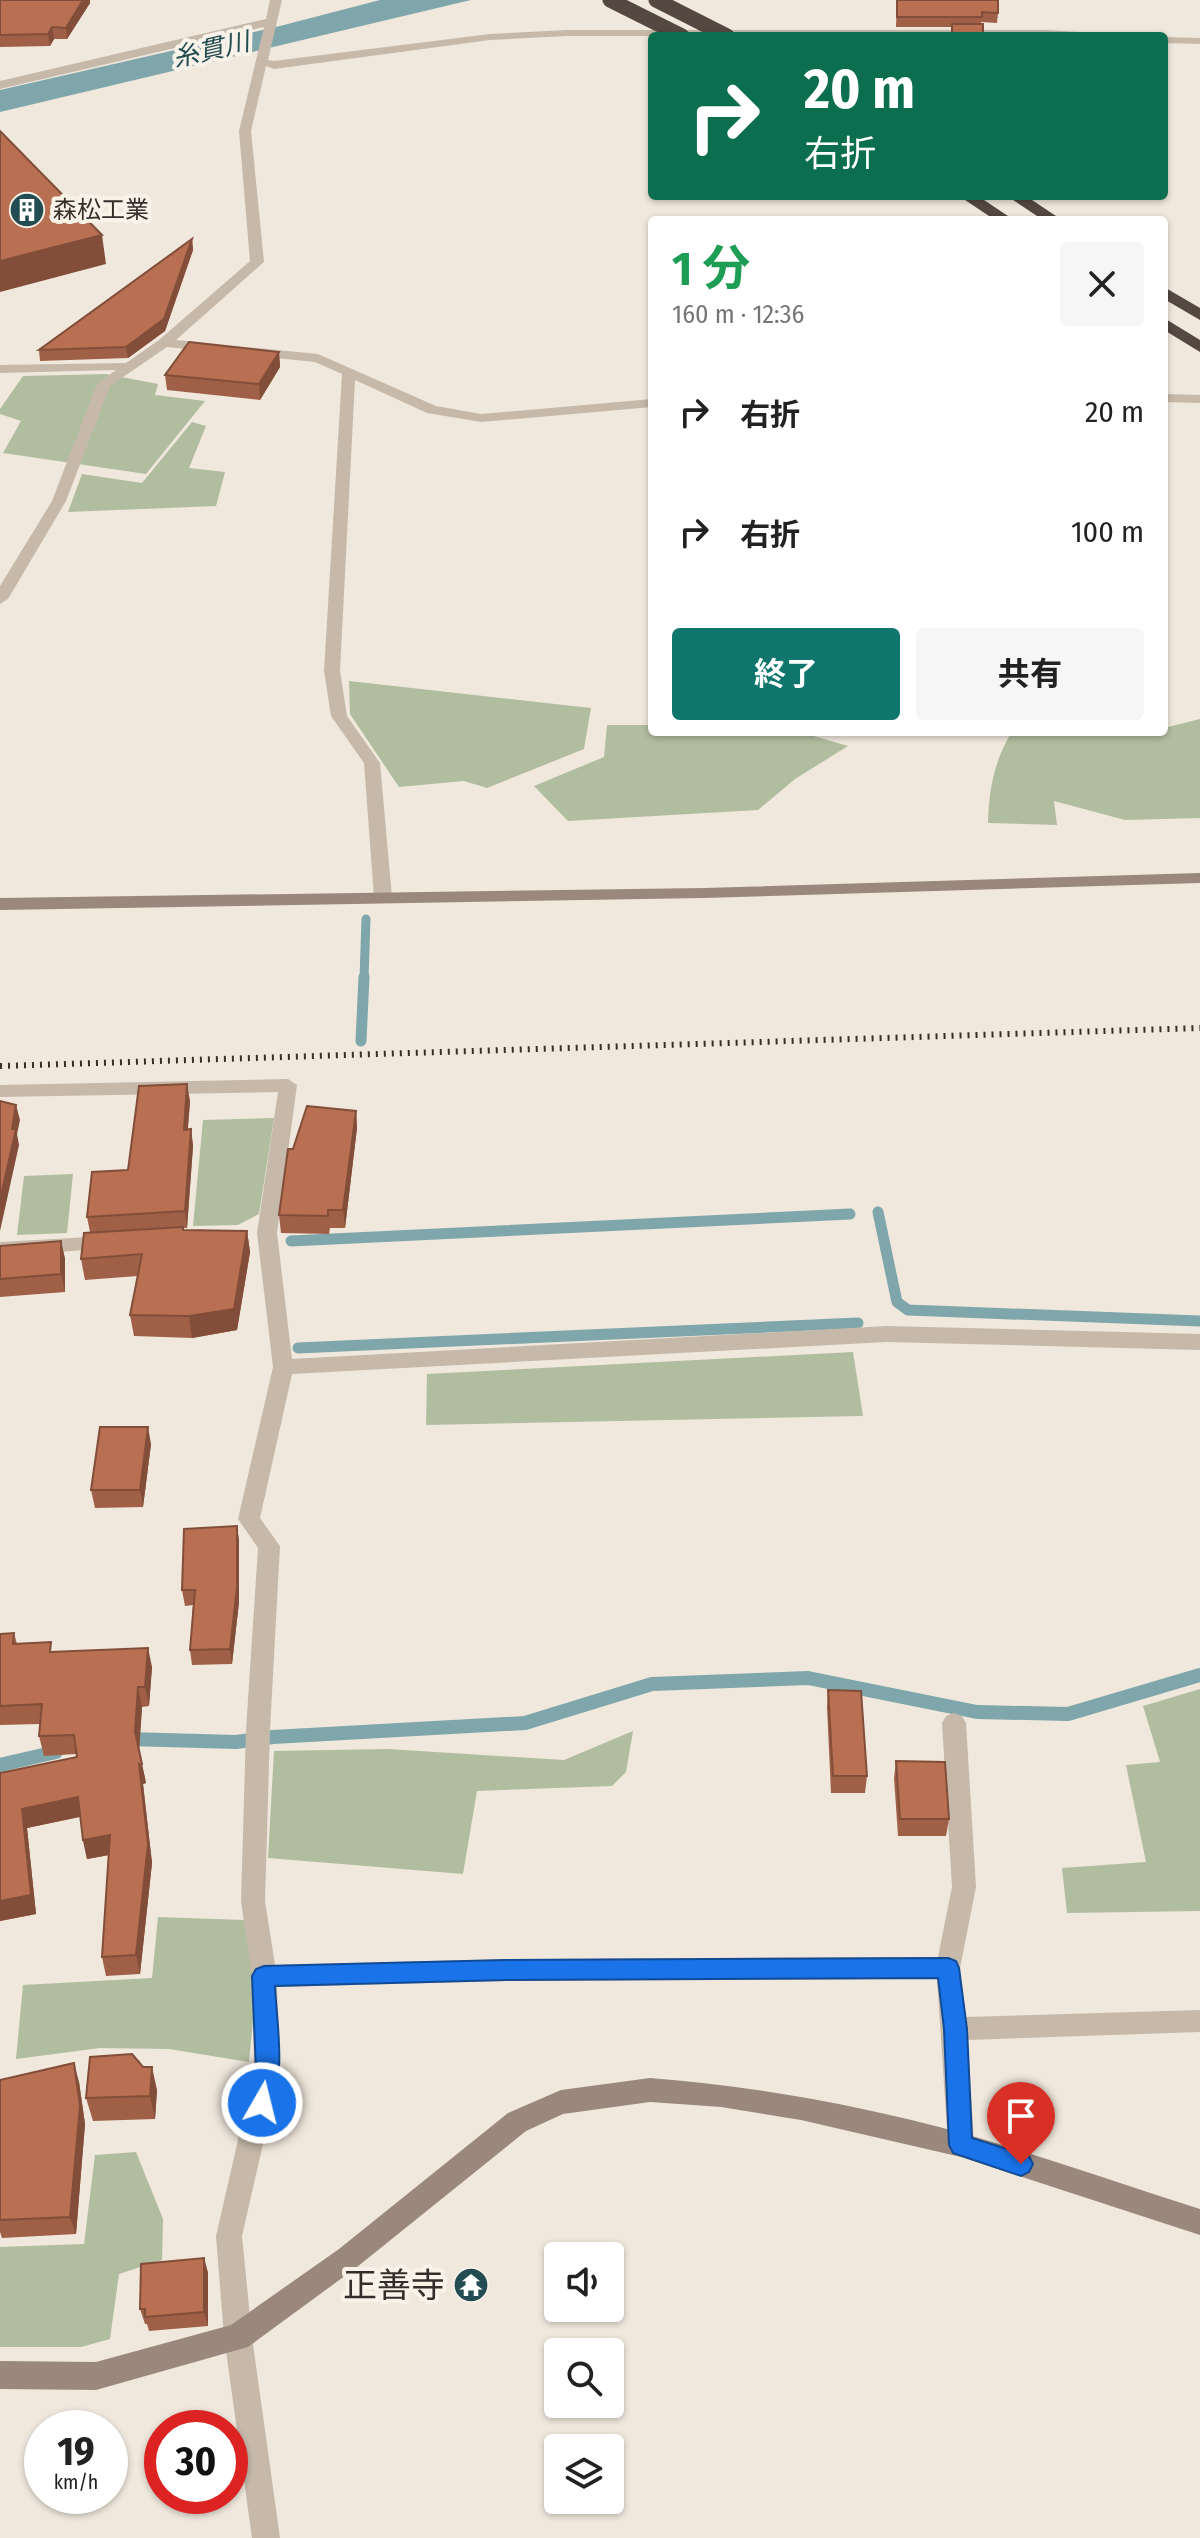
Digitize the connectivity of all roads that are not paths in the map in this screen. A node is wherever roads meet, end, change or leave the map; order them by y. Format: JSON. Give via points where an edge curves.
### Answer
{"nodes":[{"id":1,"x":276,"y":0,"type":"edge"},
{"id":2,"x":610,"y":0,"type":"edge"},
{"id":3,"x":656,"y":0,"type":"edge"},
{"id":4,"x":269,"y":24,"type":"junction"},
{"id":5,"x":674,"y":32,"type":"edge"},
{"id":6,"x":719,"y":32,"type":"edge"},
{"id":7,"x":648,"y":33,"type":"edge"},
{"id":8,"x":1168,"y":40,"type":"edge"},
{"id":9,"x":1200,"y":41,"type":"edge"},
{"id":10,"x":261,"y":58,"type":"junction"},
{"id":11,"x":0,"y":85,"type":"edge"},
{"id":12,"x":974,"y":200,"type":"edge"},
{"id":13,"x":1022,"y":200,"type":"edge"},
{"id":14,"x":1000,"y":216,"type":"edge"},
{"id":15,"x":1048,"y":216,"type":"edge"},
{"id":16,"x":1168,"y":295,"type":"edge"},
{"id":17,"x":1200,"y":315,"type":"edge"},
{"id":18,"x":1168,"y":326,"type":"edge"},
{"id":19,"x":164,"y":343,"type":"junction"},
{"id":20,"x":1200,"y":347,"type":"edge"},
{"id":21,"x":131,"y":368,"type":"junction"},
{"id":22,"x":0,"y":369,"type":"edge"},
{"id":23,"x":349,"y":372,"type":"junction"},
{"id":24,"x":1168,"y":398,"type":"edge"},
{"id":25,"x":1200,"y":399,"type":"edge"},
{"id":26,"x":648,"y":403,"type":"edge"},
{"id":27,"x":0,"y":599,"type":"edge"},
{"id":28,"x":1200,"y":878,"type":"edge"},
{"id":29,"x":383,"y":897,"type":"junction"},
{"id":30,"x":0,"y":904,"type":"edge"},
{"id":31,"x":0,"y":1091,"type":"edge"},
{"id":32,"x":133,"y":1241,"type":"edge"},
{"id":33,"x":0,"y":1249,"type":"edge"},
{"id":34,"x":1200,"y":1342,"type":"edge"},
{"id":35,"x":283,"y":1367,"type":"junction"},
{"id":36,"x":954,"y":1723,"type":"dead end"},
{"id":37,"x":948,"y":1968,"type":"junction"},
{"id":38,"x":264,"y":1976,"type":"junction"},
{"id":39,"x":1200,"y":2021,"type":"edge"},
{"id":40,"x":955,"y":2029,"type":"junction"},
{"id":41,"x":961,"y":2145,"type":"junction"},
{"id":42,"x":1200,"y":2222,"type":"edge"},
{"id":43,"x":238,"y":2337,"type":"junction"},
{"id":44,"x":0,"y":2375,"type":"edge"},
{"id":45,"x":266,"y":2538,"type":"edge"}],
"edges":[{"from":1,"to":4,"type":"street"},
{"from":2,"to":5,"type":"highway","bridge":true},
{"from":3,"to":6,"type":"highway","bridge":true},
{"from":4,"to":10,"type":"street"},
{"from":4,"to":11,"type":"street"},
{"from":7,"to":10,"type":"street","via":[[490,37],[274,65]]},
{"from":8,"to":9,"type":"street"},
{"from":10,"to":19,"type":"street","via":[[245,131],[257,262]]},
{"from":12,"to":14,"type":"highway"},
{"from":13,"to":15,"type":"highway"},
{"from":16,"to":17,"type":"highway"},
{"from":18,"to":20,"type":"highway"},
{"from":19,"to":21,"type":"street"},
{"from":19,"to":23,"type":"street","via":[[318,358]]},
{"from":21,"to":22,"type":"street"},
{"from":21,"to":27,"type":"street","via":[[104,384],[59,501]]},
{"from":23,"to":26,"type":"street","via":[[432,410],[481,418]]},
{"from":23,"to":29,"type":"street","via":[[332,671],[339,716],[372,763]]},
{"from":24,"to":25,"type":"street"},
{"from":28,"to":29,"type":"street"},
{"from":29,"to":30,"type":"street"},
{"from":31,"to":35,"type":"street","via":[[288,1085],[260,1234]]},
{"from":32,"to":33,"type":"street"},
{"from":34,"to":35,"type":"street","via":[[886,1334]]},
{"from":35,"to":38,"type":"street","via":[[249,1519],[269,1546],[253,1901]]},
{"from":36,"to":37,"type":"street","via":[[964,1887]]},
{"from":37,"to":38,"type":"street"},
{"from":37,"to":40,"type":"street"},
{"from":38,"to":43,"type":"street","via":[[267,2070],[229,2236]]},
{"from":39,"to":40,"type":"street"},
{"from":40,"to":41,"type":"street"},
{"from":41,"to":42,"type":"street"},
{"from":41,"to":43,"type":"street","via":[[721,2095],[650,2090],[561,2102],[517,2122],[348,2258]]},
{"from":43,"to":44,"type":"street","via":[[96,2376]]},
{"from":43,"to":45,"type":"street"}]}
